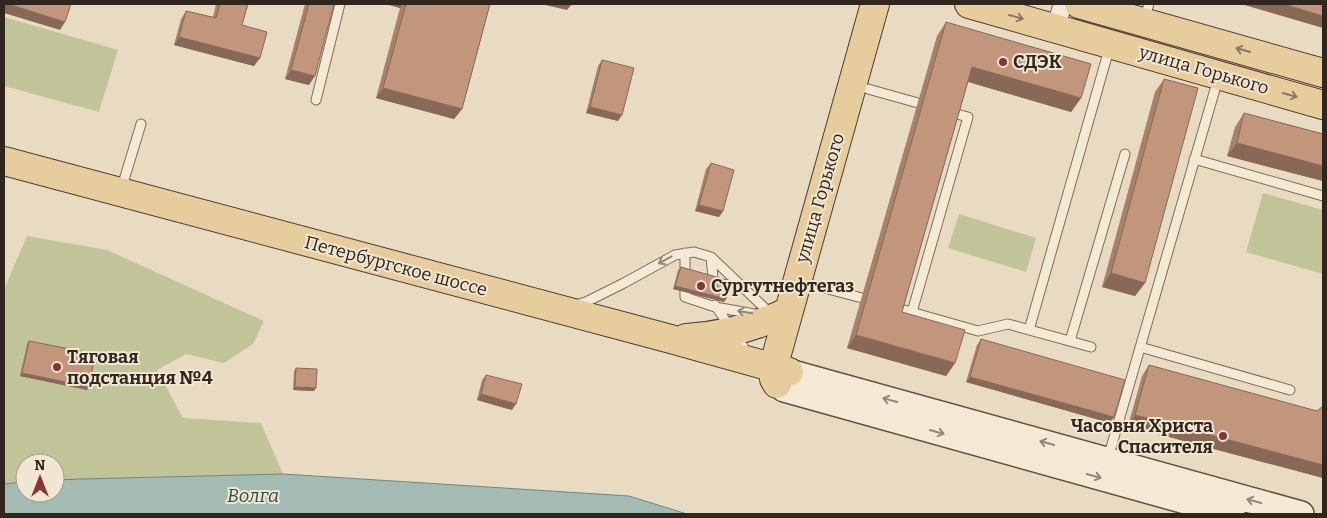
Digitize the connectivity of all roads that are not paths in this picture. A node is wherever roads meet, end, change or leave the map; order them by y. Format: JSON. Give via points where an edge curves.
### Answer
{"nodes":[{"id":1,"x":340,"y":4,"type":"edge"},
{"id":2,"x":875,"y":4,"type":"edge"},
{"id":3,"x":895,"y":4,"type":"edge"},
{"id":4,"x":969,"y":4,"type":"edge"},
{"id":5,"x":1079,"y":4,"type":"edge"},
{"id":6,"x":1146,"y":13,"type":"edge"},
{"id":7,"x":1059,"y":16,"type":"edge"},
{"id":8,"x":1111,"y":44,"type":"junction"},
{"id":9,"x":1323,"y":73,"type":"edge"},
{"id":10,"x":1219,"y":75,"type":"junction"},
{"id":11,"x":868,"y":89,"type":"junction"},
{"id":12,"x":316,"y":100,"type":"dead end"},
{"id":13,"x":918,"y":103,"type":"dead end"},
{"id":14,"x":1323,"y":104,"type":"edge"},
{"id":15,"x":953,"y":113,"type":"edge"},
{"id":16,"x":141,"y":124,"type":"dead end"},
{"id":17,"x":1125,"y":154,"type":"dead end"},
{"id":18,"x":1194,"y":159,"type":"junction"},
{"id":19,"x":4,"y":161,"type":"edge"},
{"id":20,"x":4,"y":179,"type":"edge"},
{"id":21,"x":120,"y":192,"type":"junction"},
{"id":22,"x":1323,"y":196,"type":"edge"},
{"id":23,"x":685,"y":253,"type":"junction"},
{"id":24,"x":711,"y":257,"type":"junction"},
{"id":25,"x":813,"y":284,"type":"junction"},
{"id":26,"x":862,"y":298,"type":"dead end"},
{"id":27,"x":715,"y":306,"type":"junction"},
{"id":28,"x":897,"y":308,"type":"edge"},
{"id":29,"x":559,"y":310,"type":"junction"},
{"id":30,"x":912,"y":312,"type":"junction"},
{"id":31,"x":782,"y":314,"type":"junction"},
{"id":32,"x":1029,"y":330,"type":"junction"},
{"id":33,"x":732,"y":331,"type":"junction"},
{"id":34,"x":667,"y":338,"type":"junction"},
{"id":35,"x":1070,"y":341,"type":"junction"},
{"id":36,"x":1091,"y":347,"type":"dead end"},
{"id":37,"x":1140,"y":347,"type":"junction"},
{"id":38,"x":775,"y":373,"type":"junction"},
{"id":39,"x":1290,"y":390,"type":"dead end"},
{"id":40,"x":1108,"y":460,"type":"junction"},
{"id":41,"x":1232,"y":514,"type":"edge"},
{"id":42,"x":1301,"y":514,"type":"edge"}],
"edges":[{"from":1,"to":12,"type":"lane"},
{"from":2,"to":31,"type":"main road","name":"улица Горького"},
{"from":3,"to":11,"type":"main road","via":[[889,13]]},
{"from":4,"to":7,"type":"main road","name":"улица Горького","one_way":true},
{"from":5,"to":6,"type":"main road","name":"улица Горького"},
{"from":9,"to":6,"type":"main road","name":"улица Горького","one_way":true},
{"from":7,"to":8,"type":"main road","name":"улица Горького"},
{"from":8,"to":10,"type":"main road","name":"улица Горького"},
{"from":8,"to":32,"type":"lane"},
{"from":10,"to":14,"type":"main road","name":"улица Горького","one_way":true},
{"from":10,"to":18,"type":"lane"},
{"from":11,"to":13,"type":"lane"},
{"from":11,"to":25,"type":"main road"},
{"from":15,"to":30,"type":"lane","via":[[968,117]]},
{"from":16,"to":21,"type":"lane"},
{"from":17,"to":35,"type":"lane"},
{"from":18,"to":22,"type":"lane"},
{"from":18,"to":37,"type":"lane"},
{"from":19,"to":21,"type":"main road","name":"Петербургское шоссе"},
{"from":20,"to":38,"type":"main road","name":"Петербургское шоссе","via":[[620,344]]},
{"from":21,"to":29,"type":"main road","name":"Петербургское шоссе"},
{"from":23,"to":24,"type":"lane"},
{"from":23,"to":27,"type":"lane","via":[[685,296]]},
{"from":23,"to":29,"type":"lane","one_way":true,"via":[[675,255],[586,302]]},
{"from":24,"to":27,"type":"lane"},
{"from":24,"to":31,"type":"lane"},
{"from":25,"to":26,"type":"lane"},
{"from":25,"to":38,"type":"main road"},
{"from":31,"to":27,"type":"lane","one_way":true},
{"from":27,"to":33,"type":"lane"},
{"from":28,"to":30,"type":"lane"},
{"from":29,"to":34,"type":"main road","name":"Петербургское шоссе"},
{"from":30,"to":32,"type":"lane","via":[[978,332],[1008,324]]},
{"from":31,"to":33,"type":"main road"},
{"from":31,"to":38,"type":"main road","name":"улица Горького"},
{"from":32,"to":35,"type":"lane"},
{"from":33,"to":34,"type":"main road"},
{"from":33,"to":38,"type":"lane"},
{"from":34,"to":38,"type":"main road","name":"Петербургское шоссе"},
{"from":35,"to":36,"type":"lane"},
{"from":37,"to":39,"type":"lane"},
{"from":37,"to":40,"type":"lane"},
{"from":40,"to":38,"type":"main road","one_way":true},
{"from":38,"to":41,"type":"main road","one_way":true},
{"from":42,"to":40,"type":"main road","one_way":true}]}
